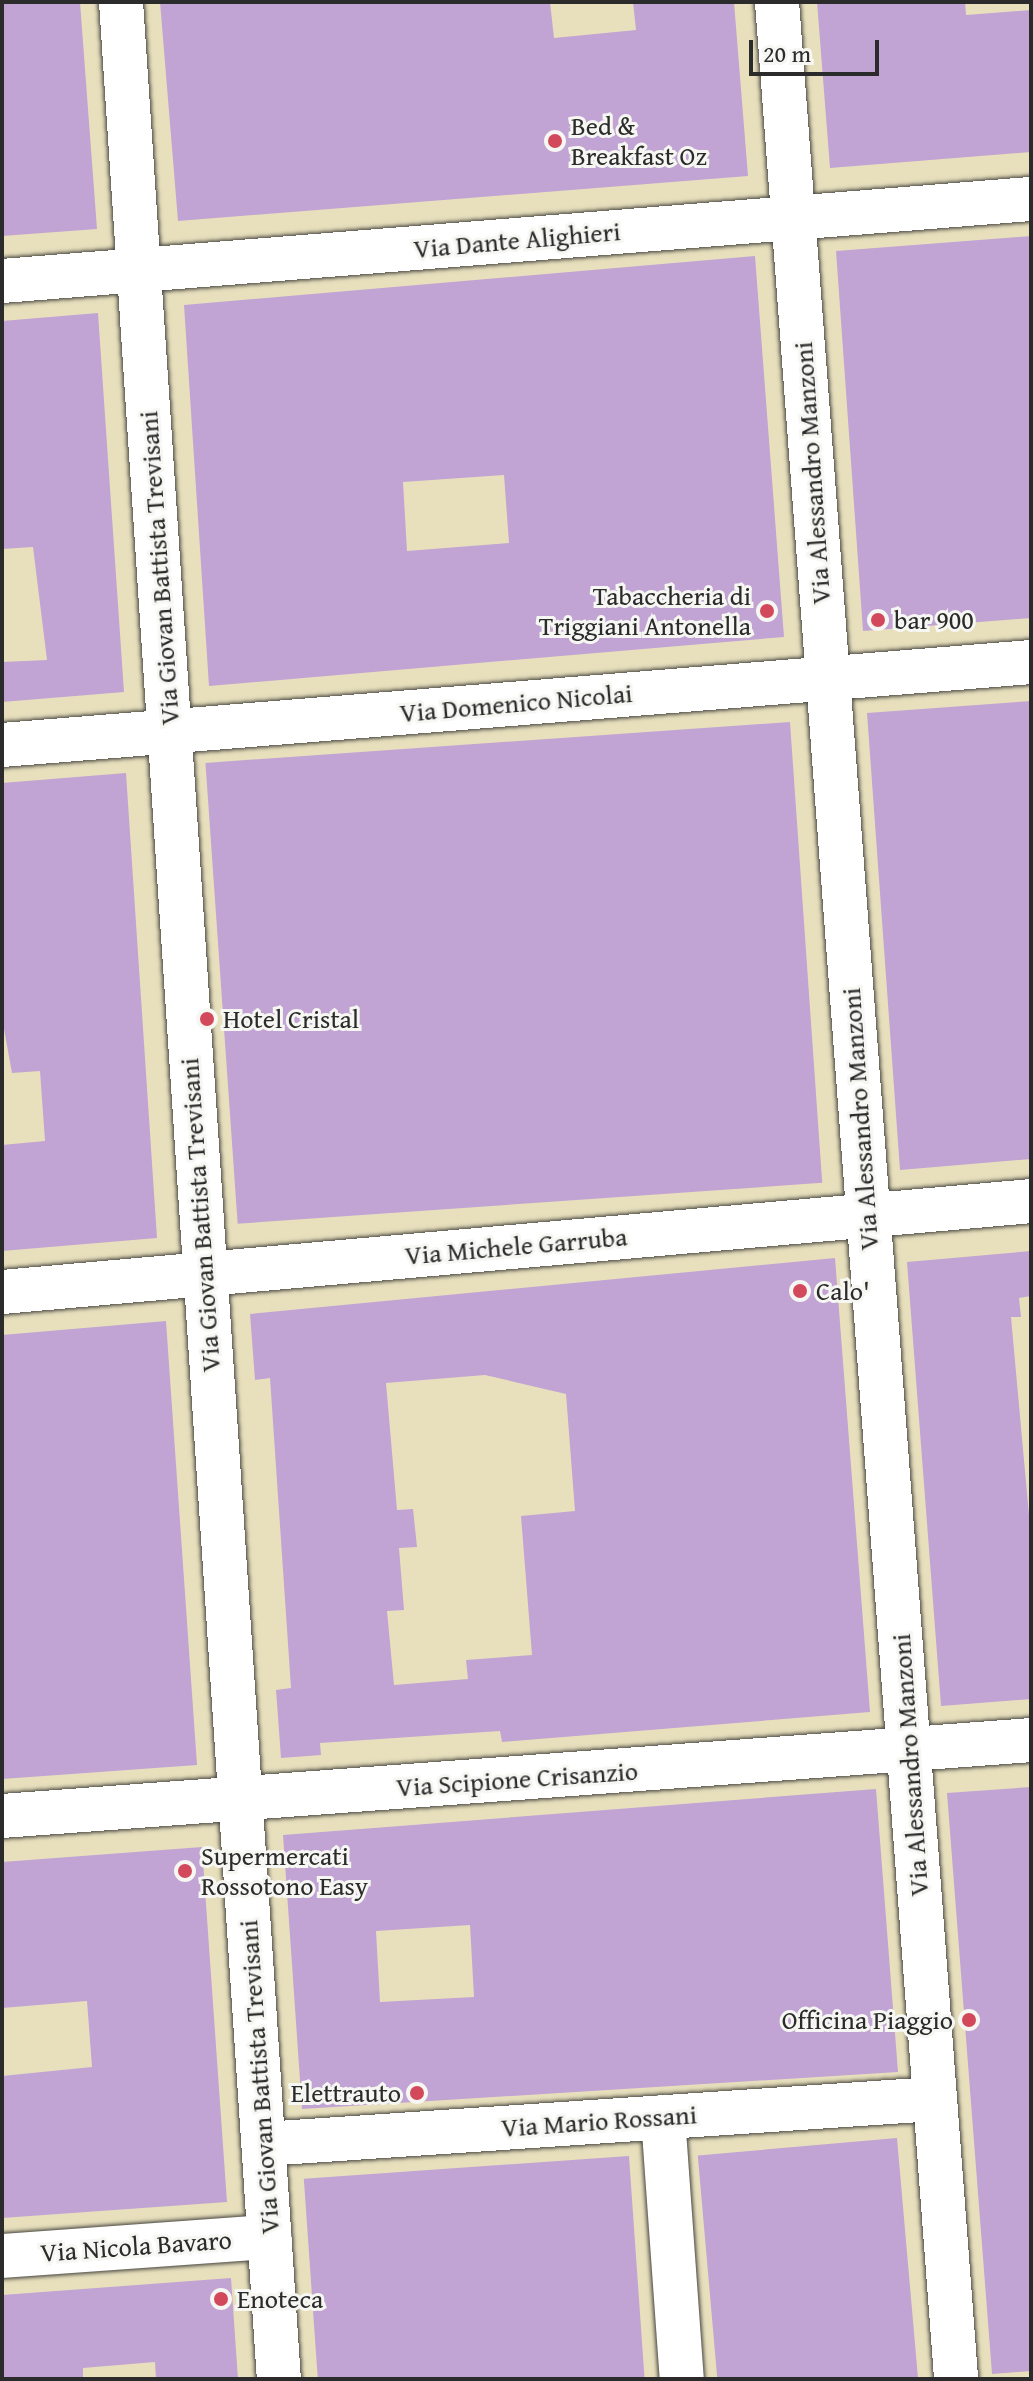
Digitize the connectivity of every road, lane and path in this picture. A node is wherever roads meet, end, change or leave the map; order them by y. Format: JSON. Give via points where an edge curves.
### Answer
{"nodes":[{"id":1,"x":121,"y":2,"type":"edge"},
{"id":2,"x":777,"y":2,"type":"edge"},
{"id":3,"x":1031,"y":199,"type":"edge"},
{"id":4,"x":793,"y":218,"type":"junction"},
{"id":5,"x":140,"y":270,"type":"junction"},
{"id":6,"x":2,"y":281,"type":"edge"},
{"id":7,"x":1031,"y":662,"type":"edge"},
{"id":8,"x":826,"y":677,"type":"junction"},
{"id":9,"x":170,"y":732,"type":"junction"},
{"id":10,"x":2,"y":745,"type":"edge"},
{"id":11,"x":1031,"y":1201,"type":"edge"},
{"id":12,"x":868,"y":1215,"type":"junction"},
{"id":13,"x":203,"y":1274,"type":"junction"},
{"id":14,"x":2,"y":1292,"type":"edge"},
{"id":15,"x":1031,"y":1740,"type":"edge"},
{"id":16,"x":910,"y":1749,"type":"junction"},
{"id":17,"x":241,"y":1800,"type":"junction"},
{"id":18,"x":2,"y":1816,"type":"edge"},
{"id":19,"x":934,"y":2099,"type":"junction"},
{"id":20,"x":663,"y":2117,"type":"junction"},
{"id":21,"x":264,"y":2144,"type":"junction"},
{"id":22,"x":269,"y":2237,"type":"junction"},
{"id":23,"x":2,"y":2256,"type":"edge"},
{"id":24,"x":279,"y":2379,"type":"edge"},
{"id":25,"x":682,"y":2379,"type":"edge"},
{"id":26,"x":956,"y":2379,"type":"edge"}],
"edges":[{"from":1,"to":5,"type":"street","name":"Via Giovan Battista Trevisani"},
{"from":2,"to":4,"type":"street","name":"Via Alessandro Manzoni"},
{"from":3,"to":4,"type":"street","name":"Via Dante Alighieri"},
{"from":4,"to":5,"type":"street","name":"Via Dante Alighieri"},
{"from":4,"to":8,"type":"street","name":"Via Alessandro Manzoni"},
{"from":5,"to":6,"type":"street","name":"Via Dante Alighieri"},
{"from":5,"to":9,"type":"street","name":"Via Giovan Battista Trevisani"},
{"from":7,"to":8,"type":"street","name":"Via Domenico Nicolai"},
{"from":8,"to":9,"type":"street","name":"Via Domenico Nicolai"},
{"from":8,"to":12,"type":"street","name":"Via Alessandro Manzoni"},
{"from":9,"to":10,"type":"street","name":"Via Domenico Nicolai"},
{"from":9,"to":13,"type":"street","name":"Via Giovan Battista Trevisani"},
{"from":11,"to":12,"type":"street","name":"Via Michele Garruba"},
{"from":12,"to":13,"type":"street","name":"Via Michele Garruba"},
{"from":12,"to":16,"type":"street","name":"Via Alessandro Manzoni"},
{"from":13,"to":14,"type":"street","name":"Via Michele Garruba"},
{"from":13,"to":17,"type":"street","name":"Via Giovan Battista Trevisani"},
{"from":15,"to":16,"type":"street","name":"Via Scipione Crisanzio"},
{"from":16,"to":17,"type":"street","name":"Via Scipione Crisanzio"},
{"from":16,"to":19,"type":"street","name":"Via Alessandro Manzoni"},
{"from":17,"to":18,"type":"street","name":"Via Scipione Crisanzio"},
{"from":17,"to":21,"type":"street","name":"Via Giovan Battista Trevisani"},
{"from":19,"to":20,"type":"street","name":"Via Mario Rossani"},
{"from":19,"to":26,"type":"street","name":"Via Alessandro Manzoni"},
{"from":20,"to":21,"type":"street","name":"Via Mario Rossani"},
{"from":20,"to":25,"type":"street"},
{"from":21,"to":22,"type":"street","name":"Via Giovan Battista Trevisani"},
{"from":22,"to":23,"type":"street","name":"Via Nicola Bavaro"},
{"from":22,"to":24,"type":"street","name":"Via Giovan Battista Trevisani"}]}
